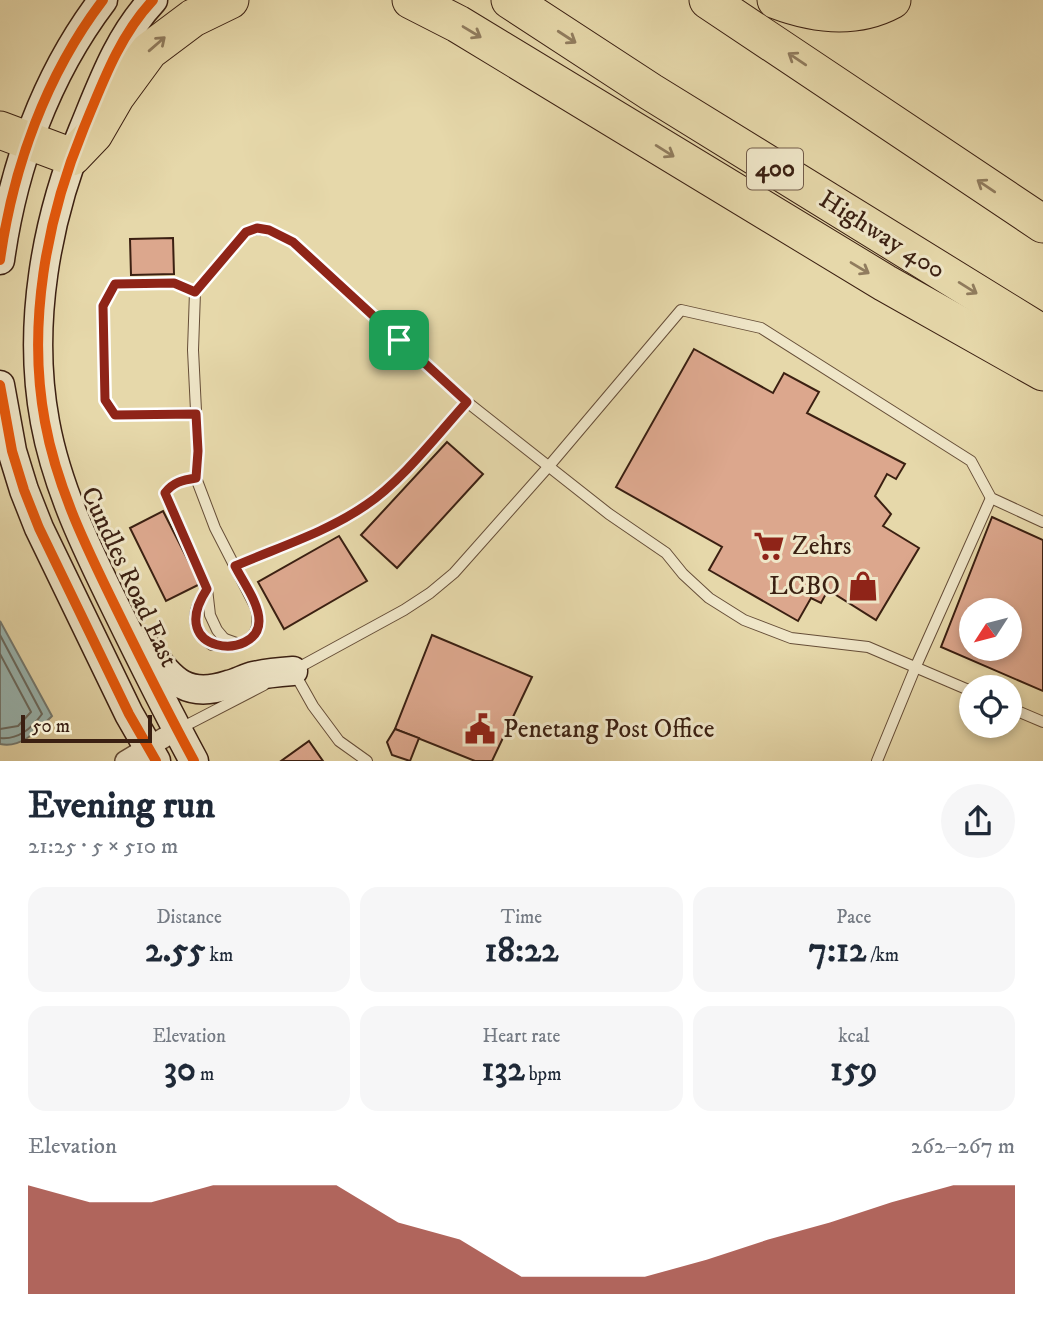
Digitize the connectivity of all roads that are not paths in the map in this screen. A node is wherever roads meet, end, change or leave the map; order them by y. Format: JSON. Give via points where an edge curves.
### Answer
{"nodes":[{"id":1,"x":103,"y":0,"type":"edge"},
{"id":2,"x":153,"y":0,"type":"edge"},
{"id":3,"x":230,"y":0,"type":"edge"},
{"id":4,"x":411,"y":0,"type":"edge"},
{"id":5,"x":510,"y":0,"type":"edge"},
{"id":6,"x":708,"y":0,"type":"edge"},
{"id":7,"x":776,"y":0,"type":"edge"},
{"id":8,"x":892,"y":0,"type":"edge"},
{"id":9,"x":14,"y":135,"type":"edge"},
{"id":10,"x":72,"y":156,"type":"junction"},
{"id":11,"x":1043,"y":224,"type":"edge"},
{"id":12,"x":0,"y":260,"type":"edge"},
{"id":13,"x":195,"y":292,"type":"junction"},
{"id":14,"x":1043,"y":334,"type":"edge"},
{"id":15,"x":1043,"y":372,"type":"edge"},
{"id":16,"x":0,"y":385,"type":"edge"},
{"id":17,"x":467,"y":402,"type":"junction"},
{"id":18,"x":196,"y":414,"type":"junction"},
{"id":19,"x":549,"y":466,"type":"junction"},
{"id":20,"x":196,"y":478,"type":"junction"},
{"id":21,"x":991,"y":498,"type":"junction"},
{"id":22,"x":1043,"y":522,"type":"edge"},
{"id":23,"x":235,"y":566,"type":"junction"},
{"id":24,"x":207,"y":589,"type":"junction"},
{"id":25,"x":114,"y":605,"type":"junction"},
{"id":26,"x":231,"y":643,"type":"junction"},
{"id":27,"x":916,"y":666,"type":"junction"},
{"id":28,"x":293,"y":671,"type":"junction"},
{"id":29,"x":959,"y":686,"type":"edge"},
{"id":30,"x":1022,"y":713,"type":"edge"},
{"id":31,"x":1043,"y":722,"type":"edge"},
{"id":32,"x":177,"y":730,"type":"junction"},
{"id":33,"x":143,"y":757,"type":"edge"},
{"id":34,"x":194,"y":761,"type":"edge"},
{"id":35,"x":367,"y":761,"type":"edge"},
{"id":36,"x":877,"y":761,"type":"edge"}],
"edges":[{"from":1,"to":9,"type":"main road","via":[[49,90]]},
{"from":2,"to":10,"type":"main road","name":"Cundles Road East","via":[[117,52]]},
{"from":10,"to":3,"type":"highway","one_way":true,"via":[[94,134],[149,51],[193,18]]},
{"from":4,"to":15,"type":"highway","one_way":true},
{"from":5,"to":14,"type":"highway","name":"Highway 400","number":"400","one_way":true},
{"from":11,"to":6,"type":"highway","one_way":true},
{"from":7,"to":8,"type":"highway","via":[[822,13],[859,12]]},
{"from":9,"to":10,"type":"highway"},
{"from":9,"to":12,"type":"main road"},
{"from":10,"to":25,"type":"main road","name":"Cundles Road East","via":[[53,223],[42,300],[39,346],[44,419],[83,542]]},
{"from":13,"to":17,"type":"lane","via":[[246,232],[269,230],[293,242]]},
{"from":13,"to":18,"type":"lane"},
{"from":13,"to":18,"type":"lane","via":[[174,283],[115,284],[103,306],[105,400],[115,415]]},
{"from":16,"to":33,"type":"main road","via":[[12,451],[34,516]]},
{"from":17,"to":19,"type":"lane"},
{"from":17,"to":23,"type":"lane","via":[[387,490],[365,506]]},
{"from":18,"to":20,"type":"lane"},
{"from":19,"to":21,"type":"lane","via":[[681,310],[761,328],[971,461]]},
{"from":19,"to":27,"type":"lane","via":[[667,553],[709,598],[744,620],[791,638],[868,647]]},
{"from":19,"to":28,"type":"lane","via":[[454,573],[430,593]]},
{"from":20,"to":23,"type":"lane"},
{"from":20,"to":24,"type":"lane","via":[[181,481],[165,493]]},
{"from":21,"to":22,"type":"lane"},
{"from":21,"to":27,"type":"lane"},
{"from":23,"to":26,"type":"lane","via":[[257,608],[259,623],[249,641]]},
{"from":24,"to":26,"type":"lane","via":[[210,615]]},
{"from":24,"to":26,"type":"lane","via":[[194,617],[196,631],[212,645]]},
{"from":25,"to":28,"type":"main road","via":[[163,670],[190,688],[212,690],[253,676]]},
{"from":25,"to":32,"type":"main road","name":"Cundles Road East"},
{"from":27,"to":29,"type":"lane"},
{"from":27,"to":36,"type":"lane"},
{"from":28,"to":32,"type":"lane"},
{"from":28,"to":35,"type":"lane","via":[[339,741]]},
{"from":30,"to":31,"type":"lane"},
{"from":32,"to":33,"type":"street"},
{"from":32,"to":34,"type":"main road","name":"Cundles Road East"}]}
